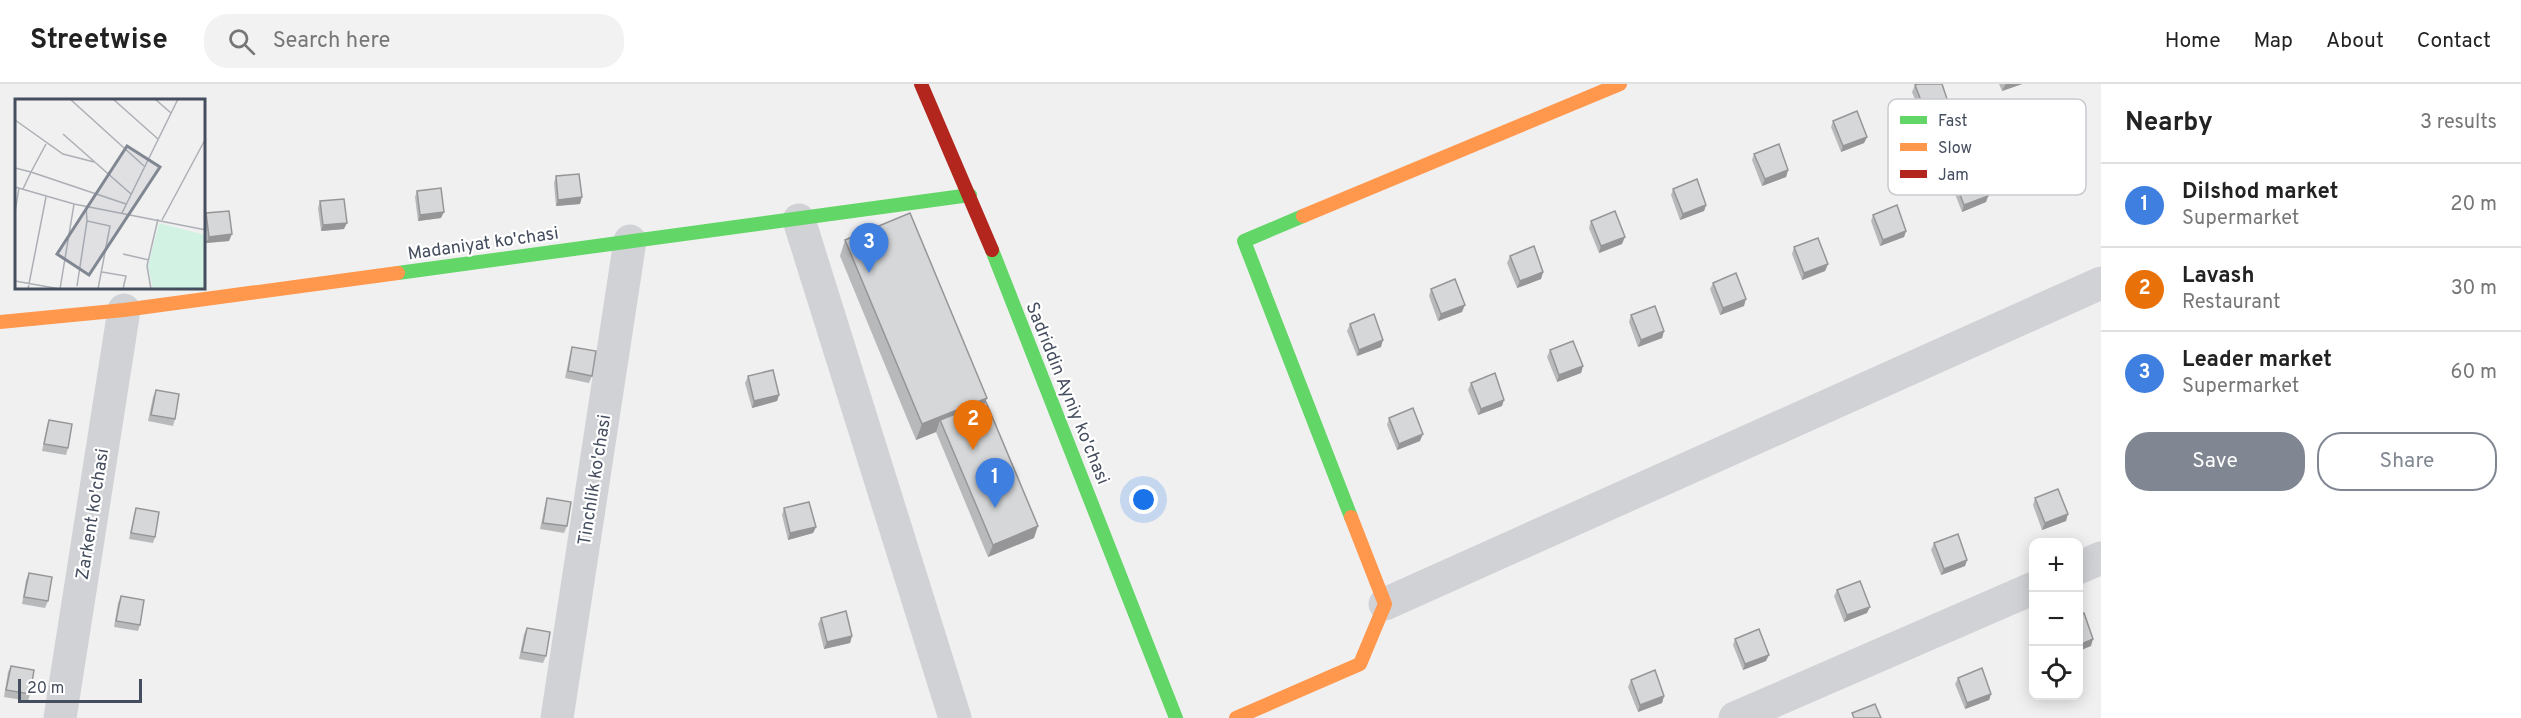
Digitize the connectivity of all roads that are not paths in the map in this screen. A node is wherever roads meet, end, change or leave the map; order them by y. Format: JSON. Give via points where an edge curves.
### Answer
{"nodes":[{"id":1,"x":921,"y":84,"type":"edge"},
{"id":2,"x":1620,"y":84,"type":"edge"},
{"id":3,"x":970,"y":195,"type":"junction"},
{"id":4,"x":799,"y":220,"type":"junction"},
{"id":5,"x":630,"y":241,"type":"junction"},
{"id":6,"x":2101,"y":283,"type":"edge"},
{"id":7,"x":124,"y":310,"type":"junction"},
{"id":8,"x":0,"y":322,"type":"edge"},
{"id":9,"x":2101,"y":558,"type":"edge"},
{"id":10,"x":2083,"y":566,"type":"edge"},
{"id":11,"x":2029,"y":590,"type":"edge"},
{"id":12,"x":1385,"y":604,"type":"junction"},
{"id":13,"x":60,"y":718,"type":"edge"},
{"id":14,"x":557,"y":718,"type":"edge"},
{"id":15,"x":955,"y":718,"type":"edge"},
{"id":16,"x":1176,"y":718,"type":"edge"},
{"id":17,"x":1236,"y":718,"type":"edge"},
{"id":18,"x":1736,"y":718,"type":"edge"}],
"edges":[{"from":1,"to":3,"type":"street","name":"Sadriddin Ayniy ko'chasi"},
{"from":2,"to":12,"type":"street","via":[[1244,241]]},
{"from":3,"to":4,"type":"street","name":"Madaniyat ko'chasi"},
{"from":3,"to":16,"type":"street","name":"Sadriddin Ayniy ko'chasi"},
{"from":4,"to":5,"type":"street","name":"Madaniyat ko'chasi"},
{"from":4,"to":15,"type":"street"},
{"from":5,"to":7,"type":"street","name":"Madaniyat ko'chasi"},
{"from":5,"to":14,"type":"street","name":"Tinchlik ko'chasi"},
{"from":6,"to":12,"type":"street"},
{"from":7,"to":8,"type":"street","name":"Madaniyat ko'chasi"},
{"from":7,"to":13,"type":"street","name":"Zarkent ko'chasi"},
{"from":9,"to":10,"type":"street"},
{"from":11,"to":18,"type":"street"},
{"from":12,"to":17,"type":"street","via":[[1360,664]]}]}
